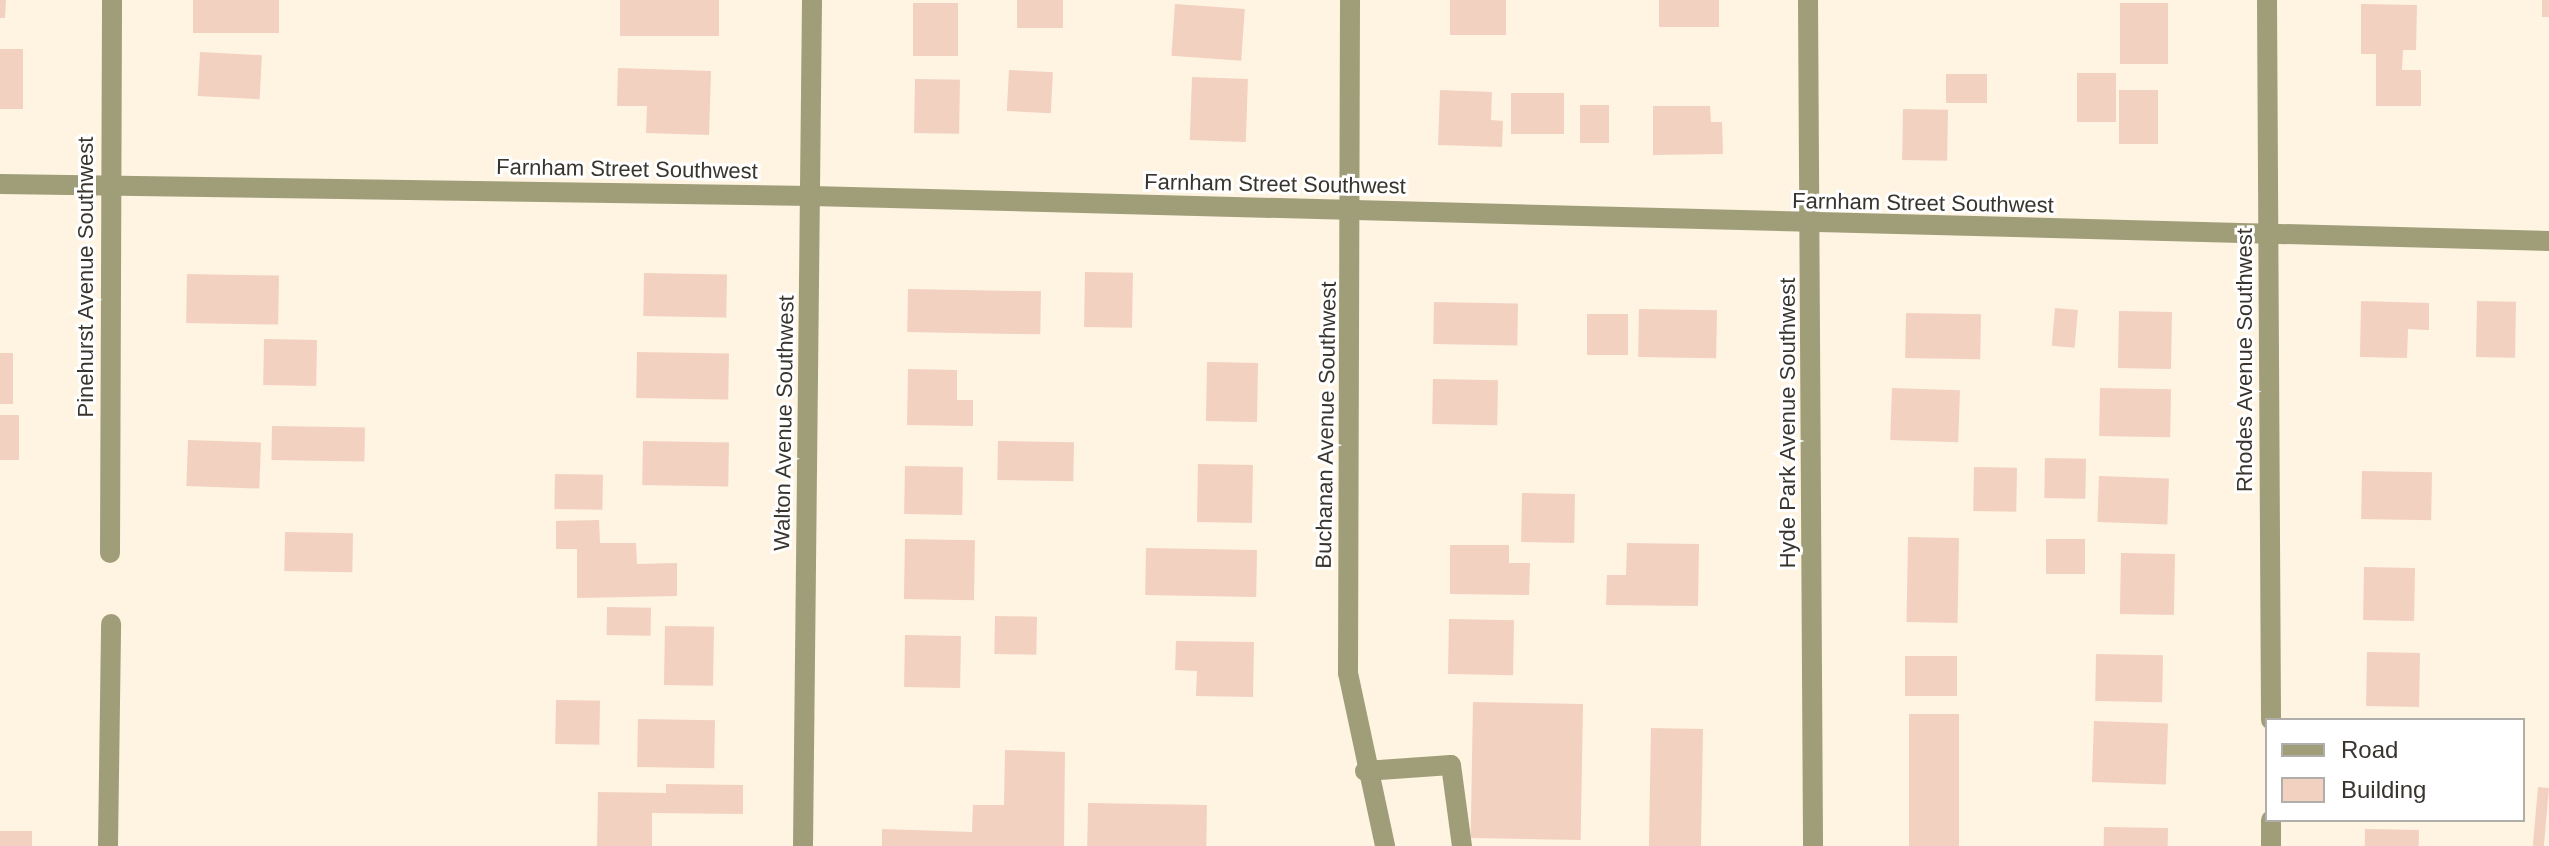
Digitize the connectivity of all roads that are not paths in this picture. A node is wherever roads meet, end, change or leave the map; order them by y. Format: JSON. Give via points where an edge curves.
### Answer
{"nodes":[{"id":1,"x":112,"y":0,"type":"edge"},
{"id":2,"x":812,"y":0,"type":"edge"},
{"id":3,"x":1350,"y":0,"type":"edge"},
{"id":4,"x":1808,"y":0,"type":"edge"},
{"id":5,"x":2267,"y":0,"type":"edge"},
{"id":6,"x":0,"y":184,"type":"edge"},
{"id":7,"x":110,"y":188,"type":"junction"},
{"id":8,"x":811,"y":196,"type":"junction"},
{"id":9,"x":1353,"y":210,"type":"junction"},
{"id":10,"x":1812,"y":225,"type":"junction"},
{"id":11,"x":2269,"y":234,"type":"junction"},
{"id":12,"x":2549,"y":241,"type":"edge"},
{"id":13,"x":110,"y":553,"type":"dead end"},
{"id":14,"x":111,"y":624,"type":"dead end"},
{"id":15,"x":2271,"y":718,"type":"edge"},
{"id":16,"x":1365,"y":771,"type":"junction"},
{"id":17,"x":2271,"y":822,"type":"edge"},
{"id":18,"x":108,"y":846,"type":"edge"},
{"id":19,"x":803,"y":846,"type":"edge"},
{"id":20,"x":1385,"y":846,"type":"edge"},
{"id":21,"x":1462,"y":846,"type":"edge"},
{"id":22,"x":1813,"y":846,"type":"edge"},
{"id":23,"x":2271,"y":846,"type":"edge"}],
"edges":[{"from":1,"to":7,"type":"street","name":"Pinehurst Avenue Southwest"},
{"from":2,"to":8,"type":"street","name":"Walton Avenue Southwest"},
{"from":3,"to":9,"type":"street","name":"Buchanan Avenue Southwest"},
{"from":4,"to":10,"type":"street","name":"Hyde Park Avenue Southwest"},
{"from":5,"to":11,"type":"street","name":"Rhodes Avenue Southwest"},
{"from":6,"to":7,"type":"street","name":"Farnham Street Southwest"},
{"from":7,"to":8,"type":"street","name":"Farnham Street Southwest"},
{"from":7,"to":13,"type":"street","name":"Pinehurst Avenue Southwest"},
{"from":8,"to":9,"type":"street","name":"Farnham Street Southwest"},
{"from":8,"to":19,"type":"street","name":"Walton Avenue Southwest"},
{"from":9,"to":10,"type":"street","name":"Farnham Street Southwest"},
{"from":9,"to":16,"type":"street","name":"Buchanan Avenue Southwest","via":[[1348,673]]},
{"from":10,"to":11,"type":"street","name":"Farnham Street Southwest"},
{"from":10,"to":22,"type":"street","name":"Hyde Park Avenue Southwest"},
{"from":11,"to":12,"type":"street","name":"Farnham Street Southwest"},
{"from":11,"to":15,"type":"street","name":"Rhodes Avenue Southwest"},
{"from":14,"to":18,"type":"street"},
{"from":16,"to":20,"type":"street","name":"Buchanan Avenue Southwest"},
{"from":16,"to":21,"type":"street","via":[[1451,765]]},
{"from":17,"to":23,"type":"street"}]}
